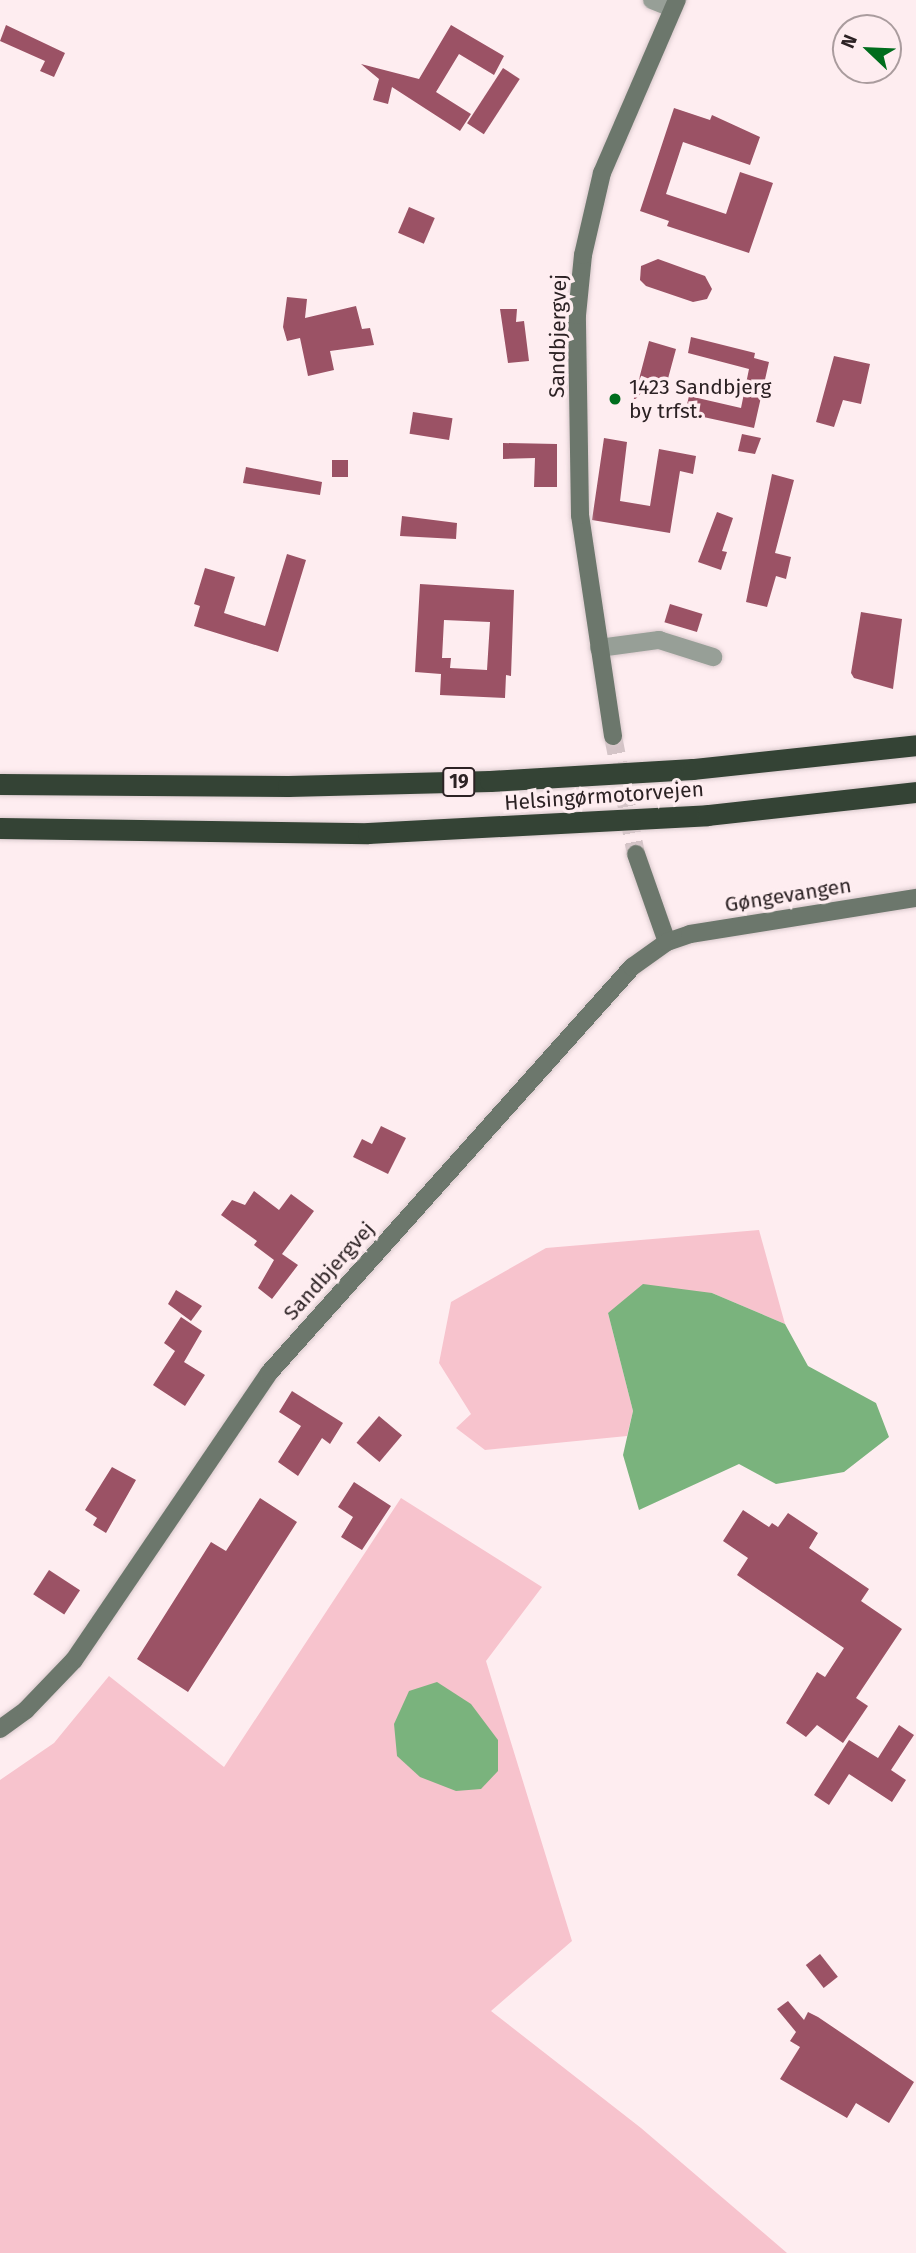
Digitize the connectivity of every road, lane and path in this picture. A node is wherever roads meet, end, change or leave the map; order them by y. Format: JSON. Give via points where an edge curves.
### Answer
{"nodes":[{"id":1,"x":652,"y":0,"type":"edge"},
{"id":2,"x":674,"y":4,"type":"edge"},
{"id":3,"x":599,"y":648,"type":"junction"},
{"id":4,"x":713,"y":657,"type":"dead end"},
{"id":5,"x":613,"y":736,"type":"tunnel mouth"},
{"id":6,"x":916,"y":745,"type":"edge"},
{"id":7,"x":0,"y":784,"type":"edge"},
{"id":8,"x":916,"y":792,"type":"edge"},
{"id":9,"x":0,"y":828,"type":"edge"},
{"id":10,"x":121,"y":830,"type":"junction"},
{"id":11,"x":0,"y":843,"type":"edge"},
{"id":12,"x":636,"y":854,"type":"tunnel mouth"},
{"id":13,"x":916,"y":898,"type":"edge"},
{"id":14,"x":667,"y":942,"type":"junction"},
{"id":15,"x":0,"y":1729,"type":"edge"}],
"edges":[{"from":1,"to":2,"type":"street"},
{"from":2,"to":3,"type":"street","name":"Sandbjergvej","via":[[602,173],[583,261],[577,315],[580,515]]},
{"from":3,"to":4,"type":"street","via":[[659,640]]},
{"from":3,"to":5,"type":"street","name":"Sandbjergvej"},
{"from":6,"to":7,"type":"highway","name":"Helsingørmotorvejen","number":"19","via":[[693,769],[490,782]]},
{"from":8,"to":10,"type":"highway","name":"Helsingørmotorvejen","number":"19","via":[[556,825],[368,833]]},
{"from":9,"to":10,"type":"highway","name":"Helsingørmotorvejen","number":"19"},
{"from":10,"to":11,"type":"highway"},
{"from":12,"to":14,"type":"street"},
{"from":13,"to":14,"type":"street","name":"Gøngevangen","via":[[690,934]]},
{"from":14,"to":15,"type":"street","name":"Sandbjergvej","via":[[632,967],[269,1373],[74,1660],[26,1710]]}]}
